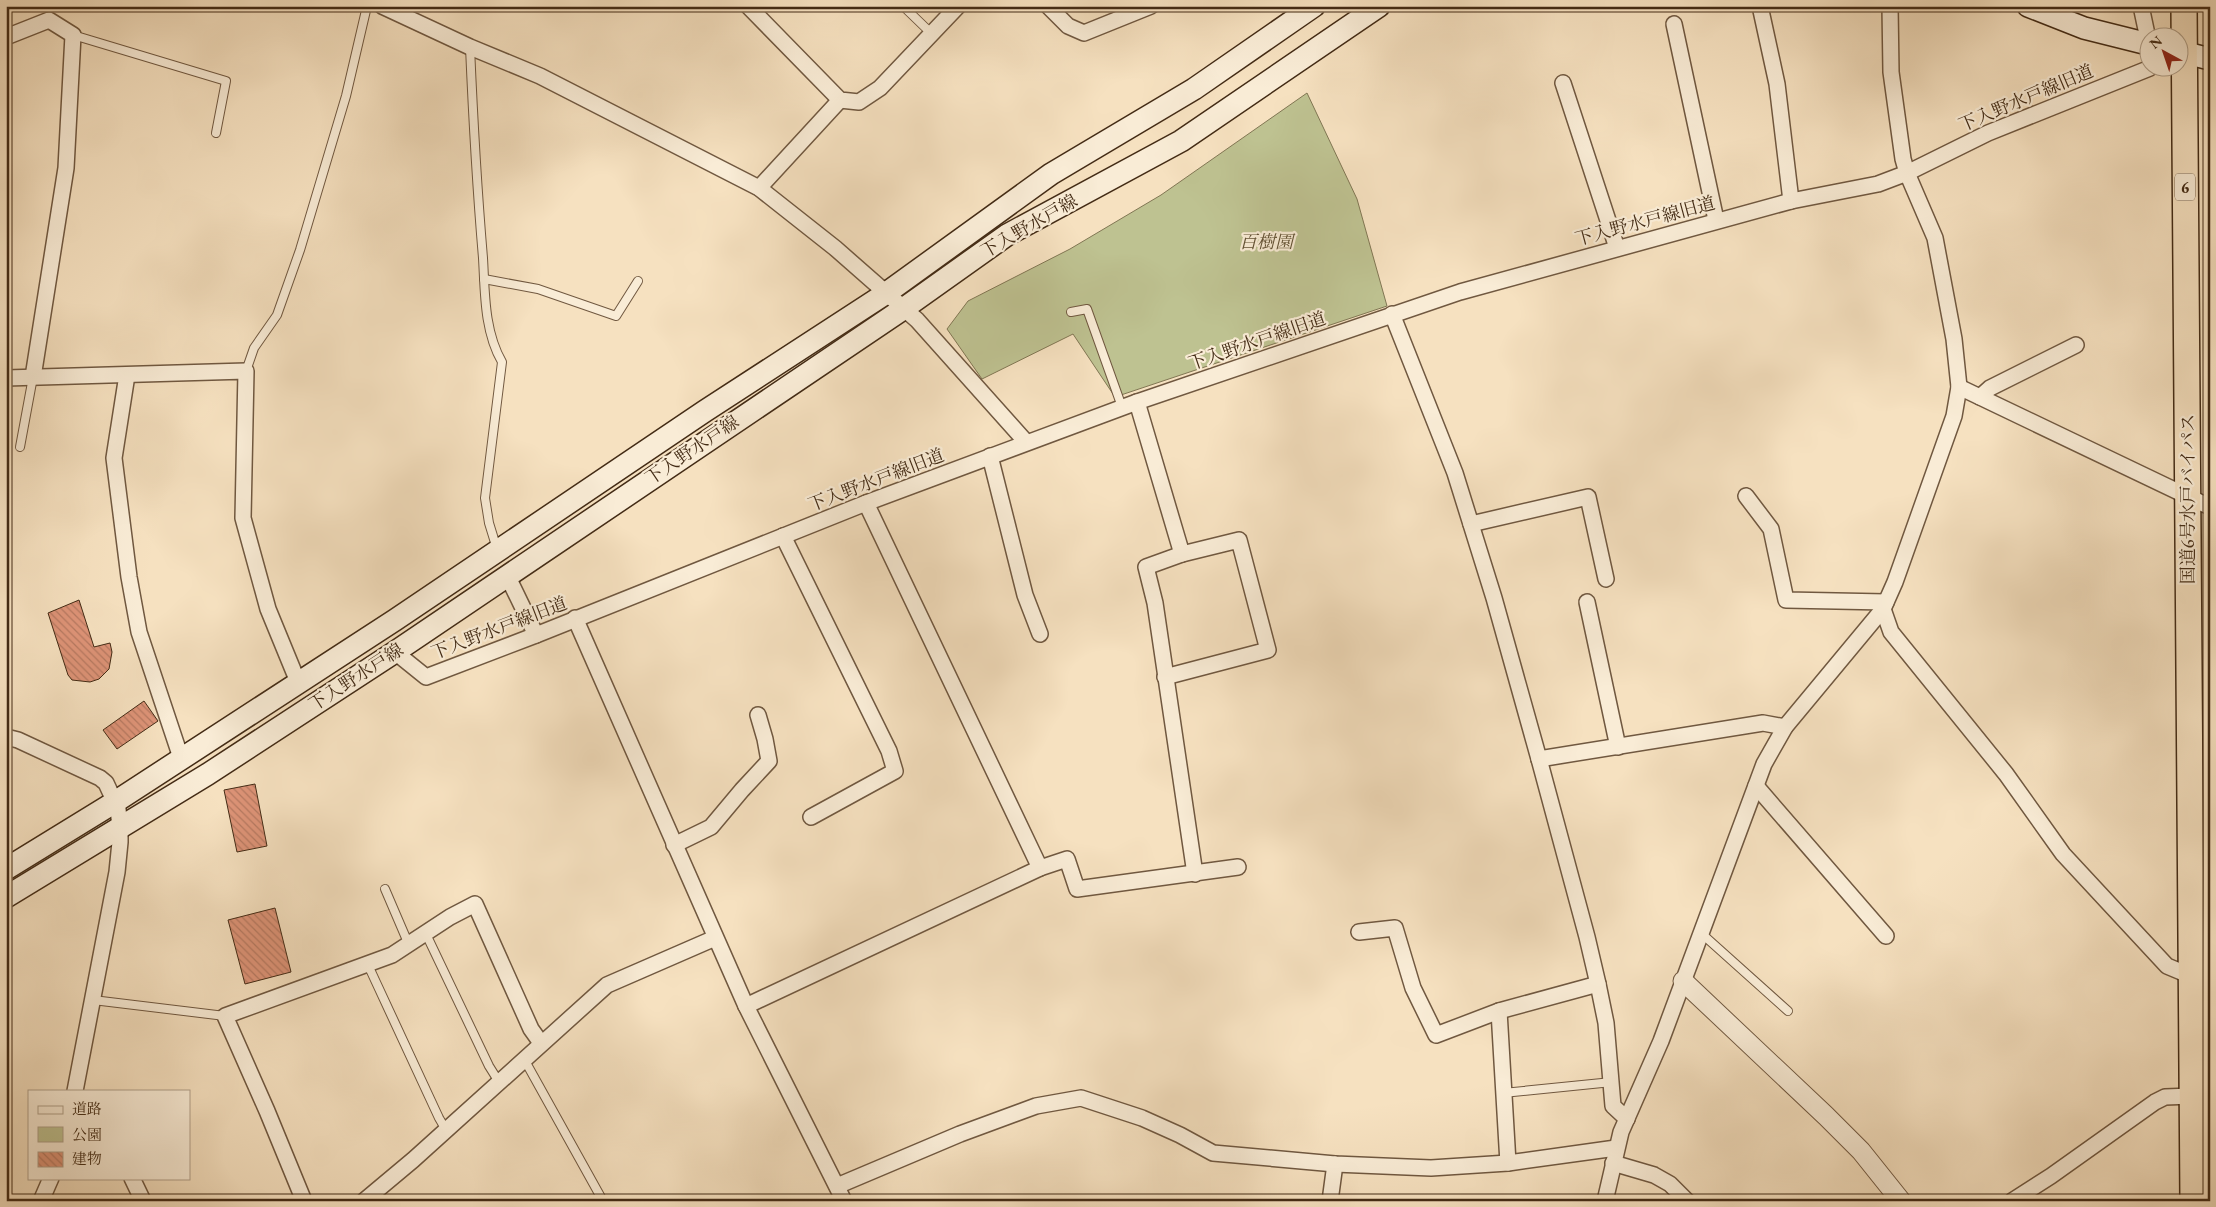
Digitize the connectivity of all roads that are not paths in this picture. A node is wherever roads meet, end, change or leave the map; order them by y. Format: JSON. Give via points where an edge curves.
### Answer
{"nodes":[{"id":1,"x":367,"y":6,"type":"edge"},
{"id":2,"x":382,"y":6,"type":"edge"},
{"id":3,"x":748,"y":6,"type":"edge"},
{"id":4,"x":903,"y":6,"type":"edge"},
{"id":5,"x":958,"y":6,"type":"edge"},
{"id":6,"x":1048,"y":6,"type":"edge"},
{"id":7,"x":1151,"y":6,"type":"edge"},
{"id":8,"x":1314,"y":6,"type":"edge"},
{"id":9,"x":1379,"y":6,"type":"edge"},
{"id":10,"x":1760,"y":6,"type":"edge"},
{"id":11,"x":1890,"y":6,"type":"edge"},
{"id":12,"x":2028,"y":6,"type":"edge"},
{"id":13,"x":2141,"y":6,"type":"edge"},
{"id":14,"x":2184,"y":6,"type":"edge"},
{"id":15,"x":1674,"y":24,"type":"dead end"},
{"id":16,"x":2146,"y":28,"type":"edge"},
{"id":17,"x":2183,"y":28,"type":"edge"},
{"id":18,"x":932,"y":34,"type":"junction"},
{"id":19,"x":73,"y":35,"type":"junction"},
{"id":20,"x":6,"y":37,"type":"edge"},
{"id":21,"x":2138,"y":42,"type":"edge"},
{"id":22,"x":470,"y":47,"type":"junction"},
{"id":23,"x":2188,"y":54,"type":"edge"},
{"id":24,"x":2210,"y":59,"type":"edge"},
{"id":25,"x":2138,"y":73,"type":"edge"},
{"id":26,"x":2182,"y":78,"type":"edge"},
{"id":27,"x":1563,"y":83,"type":"dead end"},
{"id":28,"x":840,"y":100,"type":"junction"},
{"id":29,"x":216,"y":133,"type":"dead end"},
{"id":30,"x":1907,"y":173,"type":"junction"},
{"id":31,"x":759,"y":188,"type":"junction"},
{"id":32,"x":1791,"y":201,"type":"junction"},
{"id":33,"x":1716,"y":220,"type":"junction"},
{"id":34,"x":1617,"y":248,"type":"junction"},
{"id":35,"x":484,"y":278,"type":"junction"},
{"id":36,"x":638,"y":281,"type":"dead end"},
{"id":37,"x":885,"y":294,"type":"junction"},
{"id":38,"x":903,"y":309,"type":"junction"},
{"id":39,"x":1071,"y":312,"type":"dead end"},
{"id":40,"x":1392,"y":314,"type":"junction"},
{"id":41,"x":2076,"y":344,"type":"dead end"},
{"id":42,"x":246,"y":371,"type":"junction"},
{"id":43,"x":127,"y":375,"type":"junction"},
{"id":44,"x":33,"y":377,"type":"junction"},
{"id":45,"x":6,"y":378,"type":"edge"},
{"id":46,"x":1959,"y":387,"type":"junction"},
{"id":47,"x":1980,"y":397,"type":"junction"},
{"id":48,"x":1137,"y":402,"type":"junction"},
{"id":49,"x":1122,"y":408,"type":"junction"},
{"id":50,"x":1026,"y":442,"type":"junction"},
{"id":51,"x":20,"y":448,"type":"dead end"},
{"id":52,"x":990,"y":456,"type":"junction"},
{"id":53,"x":1746,"y":496,"type":"dead end"},
{"id":54,"x":866,"y":502,"type":"junction"},
{"id":55,"x":2199,"y":503,"type":"edge"},
{"id":56,"x":1471,"y":524,"type":"junction"},
{"id":57,"x":783,"y":536,"type":"junction"},
{"id":58,"x":498,"y":551,"type":"junction"},
{"id":59,"x":1182,"y":554,"type":"junction"},
{"id":60,"x":507,"y":575,"type":"junction"},
{"id":61,"x":1606,"y":579,"type":"dead end"},
{"id":62,"x":1587,"y":602,"type":"dead end"},
{"id":63,"x":1884,"y":606,"type":"junction"},
{"id":64,"x":575,"y":618,"type":"junction"},
{"id":65,"x":1040,"y":634,"type":"dead end"},
{"id":66,"x":536,"y":635,"type":"junction"},
{"id":67,"x":395,"y":652,"type":"junction"},
{"id":68,"x":1165,"y":676,"type":"junction"},
{"id":69,"x":298,"y":682,"type":"junction"},
{"id":70,"x":758,"y":715,"type":"dead end"},
{"id":71,"x":1785,"y":727,"type":"junction"},
{"id":72,"x":6,"y":737,"type":"edge"},
{"id":73,"x":1618,"y":747,"type":"junction"},
{"id":74,"x":181,"y":758,"type":"junction"},
{"id":75,"x":1539,"y":759,"type":"junction"},
{"id":76,"x":1756,"y":786,"type":"junction"},
{"id":77,"x":115,"y":802,"type":"junction"},
{"id":78,"x":811,"y":817,"type":"dead end"},
{"id":79,"x":120,"y":827,"type":"junction"},
{"id":80,"x":674,"y":845,"type":"junction"},
{"id":81,"x":1238,"y":867,"type":"dead end"},
{"id":82,"x":1040,"y":868,"type":"junction"},
{"id":83,"x":6,"y":869,"type":"edge"},
{"id":84,"x":1195,"y":874,"type":"junction"},
{"id":85,"x":385,"y":889,"type":"dead end"},
{"id":86,"x":6,"y":897,"type":"edge"},
{"id":87,"x":1359,"y":932,"type":"dead end"},
{"id":88,"x":1701,"y":933,"type":"junction"},
{"id":89,"x":426,"y":934,"type":"junction"},
{"id":90,"x":1886,"y":936,"type":"dead end"},
{"id":91,"x":715,"y":938,"type":"junction"},
{"id":92,"x":409,"y":945,"type":"junction"},
{"id":93,"x":368,"y":964,"type":"junction"},
{"id":94,"x":2191,"y":976,"type":"junction"},
{"id":95,"x":1683,"y":981,"type":"junction"},
{"id":96,"x":1598,"y":984,"type":"junction"},
{"id":97,"x":93,"y":1000,"type":"junction"},
{"id":98,"x":746,"y":1006,"type":"junction"},
{"id":99,"x":1499,"y":1011,"type":"junction"},
{"id":100,"x":1788,"y":1011,"type":"dead end"},
{"id":101,"x":225,"y":1016,"type":"junction"},
{"id":102,"x":541,"y":1043,"type":"junction"},
{"id":103,"x":524,"y":1059,"type":"junction"},
{"id":104,"x":499,"y":1082,"type":"junction"},
{"id":105,"x":1612,"y":1082,"type":"junction"},
{"id":106,"x":75,"y":1090,"type":"edge"},
{"id":107,"x":1503,"y":1093,"type":"junction"},
{"id":108,"x":2192,"y":1096,"type":"junction"},
{"id":109,"x":1627,"y":1119,"type":"junction"},
{"id":110,"x":446,"y":1130,"type":"junction"},
{"id":111,"x":1614,"y":1156,"type":"junction"},
{"id":112,"x":1508,"y":1163,"type":"junction"},
{"id":113,"x":1335,"y":1164,"type":"junction"},
{"id":114,"x":50,"y":1180,"type":"edge"},
{"id":115,"x":133,"y":1180,"type":"edge"},
{"id":116,"x":837,"y":1186,"type":"junction"},
{"id":117,"x":41,"y":1201,"type":"edge"},
{"id":118,"x":143,"y":1201,"type":"edge"},
{"id":119,"x":304,"y":1201,"type":"edge"},
{"id":120,"x":364,"y":1201,"type":"edge"},
{"id":121,"x":603,"y":1201,"type":"edge"},
{"id":122,"x":844,"y":1201,"type":"edge"},
{"id":123,"x":1330,"y":1201,"type":"edge"},
{"id":124,"x":1606,"y":1201,"type":"edge"},
{"id":125,"x":1687,"y":1201,"type":"edge"},
{"id":126,"x":1901,"y":1201,"type":"edge"},
{"id":127,"x":2012,"y":1201,"type":"edge"},
{"id":128,"x":2193,"y":1201,"type":"edge"}],
"edges":[{"from":1,"to":42,"type":"lane","via":[[346,96],[300,250],[277,315],[254,348]]},
{"from":2,"to":22,"type":"street"},
{"from":3,"to":28,"type":"street"},
{"from":4,"to":18,"type":"lane"},
{"from":5,"to":18,"type":"street"},
{"from":6,"to":7,"type":"street","via":[[1068,26],[1084,33]]},
{"from":8,"to":37,"type":"main road","name":"下入野水戸線","via":[[1194,89],[1052,174]]},
{"from":9,"to":38,"type":"main road","name":"下入野水戸線","via":[[1181,141],[1007,235]]},
{"from":10,"to":32,"type":"street","via":[[1777,84]]},
{"from":11,"to":30,"type":"street","via":[[1891,72]]},
{"from":12,"to":21,"type":"main road","via":[[2084,28]]},
{"from":13,"to":16,"type":"street"},
{"from":14,"to":17,"type":"highway","name":"国道6号水戸バイパス","number":"6"},
{"from":15,"to":33,"type":"street"},
{"from":18,"to":28,"type":"street","via":[[880,88],[859,102]]},
{"from":19,"to":20,"type":"street","via":[[49,20]]},
{"from":19,"to":29,"type":"lane","via":[[226,81]]},
{"from":19,"to":44,"type":"street","via":[[66,168]]},
{"from":22,"to":31,"type":"street","via":[[540,76]]},
{"from":22,"to":35,"type":"lane"},
{"from":23,"to":24,"type":"main road"},
{"from":25,"to":30,"type":"street","name":"下入野水戸線旧道","via":[[1988,133]]},
{"from":26,"to":55,"type":"highway","name":"国道6号水戸バイパス","number":"6"},
{"from":27,"to":34,"type":"street"},
{"from":28,"to":31,"type":"street"},
{"from":30,"to":32,"type":"street","name":"下入野水戸線旧道","via":[[1874,186]]},
{"from":30,"to":46,"type":"street","via":[[1935,238],[1954,339]]},
{"from":31,"to":37,"type":"street","via":[[835,248]]},
{"from":32,"to":33,"type":"street","name":"下入野水戸線旧道"},
{"from":33,"to":34,"type":"street","name":"下入野水戸線旧道"},
{"from":34,"to":40,"type":"street","name":"下入野水戸線旧道"},
{"from":35,"to":36,"type":"lane","via":[[538,289],[616,316]]},
{"from":35,"to":58,"type":"lane","via":[[488,320],[495,350],[502,362],[485,498]]},
{"from":37,"to":38,"type":"street"},
{"from":37,"to":58,"type":"main road","name":"下入野水戸線"},
{"from":38,"to":50,"type":"street","via":[[917,320]]},
{"from":38,"to":60,"type":"main road","name":"下入野水戸線"},
{"from":39,"to":49,"type":"lane","via":[[1086,309]]},
{"from":40,"to":48,"type":"street","name":"下入野水戸線旧道"},
{"from":40,"to":56,"type":"street","via":[[1455,473]]},
{"from":41,"to":47,"type":"street","via":[[1990,388]]},
{"from":42,"to":43,"type":"street"},
{"from":42,"to":69,"type":"street","via":[[243,518],[268,609]]},
{"from":43,"to":44,"type":"street"},
{"from":43,"to":74,"type":"street","via":[[114,458],[129,577],[139,632]]},
{"from":44,"to":45,"type":"street"},
{"from":44,"to":51,"type":"lane"},
{"from":46,"to":47,"type":"street"},
{"from":46,"to":63,"type":"street","via":[[1954,416]]},
{"from":47,"to":55,"type":"street"},
{"from":48,"to":49,"type":"street","name":"下入野水戸線旧道"},
{"from":48,"to":59,"type":"street"},
{"from":49,"to":50,"type":"street","name":"下入野水戸線旧道"},
{"from":50,"to":52,"type":"street","name":"下入野水戸線旧道"},
{"from":52,"to":54,"type":"street","name":"下入野水戸線旧道"},
{"from":52,"to":65,"type":"street","via":[[1025,595]]},
{"from":53,"to":63,"type":"street","via":[[1771,529],[1786,600]]},
{"from":54,"to":57,"type":"street","name":"下入野水戸線旧道"},
{"from":54,"to":82,"type":"street"},
{"from":55,"to":94,"type":"highway","name":"国道6号水戸バイパス","number":"6"},
{"from":56,"to":61,"type":"street","via":[[1588,497]]},
{"from":56,"to":75,"type":"street"},
{"from":57,"to":64,"type":"street","name":"下入野水戸線旧道"},
{"from":57,"to":78,"type":"street","via":[[889,751],[895,771]]},
{"from":58,"to":69,"type":"main road","name":"下入野水戸線"},
{"from":59,"to":68,"type":"street","via":[[1146,567],[1155,603]]},
{"from":59,"to":68,"type":"street","via":[[1239,540],[1268,650]]},
{"from":60,"to":66,"type":"street"},
{"from":60,"to":67,"type":"main road","name":"下入野水戸線"},
{"from":62,"to":73,"type":"street"},
{"from":63,"to":71,"type":"street"},
{"from":63,"to":94,"type":"street","via":[[1891,632],[2006,774],[2063,854],[2167,966]]},
{"from":64,"to":66,"type":"street","name":"下入野水戸線旧道"},
{"from":64,"to":80,"type":"street"},
{"from":66,"to":67,"type":"street","name":"下入野水戸線旧道","via":[[426,677]]},
{"from":67,"to":79,"type":"main road","name":"下入野水戸線","via":[[208,774]]},
{"from":68,"to":84,"type":"street"},
{"from":69,"to":74,"type":"main road","name":"下入野水戸線"},
{"from":70,"to":80,"type":"street","via":[[769,762],[711,828]]},
{"from":71,"to":73,"type":"street","via":[[1763,723]]},
{"from":71,"to":76,"type":"street","via":[[1764,764]]},
{"from":72,"to":77,"type":"street","via":[[100,778]]},
{"from":73,"to":75,"type":"street"},
{"from":74,"to":77,"type":"main road","name":"下入野水戸線"},
{"from":75,"to":96,"type":"street"},
{"from":76,"to":88,"type":"street"},
{"from":76,"to":90,"type":"street"},
{"from":77,"to":79,"type":"street"},
{"from":77,"to":83,"type":"main road","name":"下入野水戸線"},
{"from":79,"to":86,"type":"main road","name":"下入野水戸線"},
{"from":79,"to":97,"type":"street","via":[[117,872]]},
{"from":80,"to":91,"type":"street"},
{"from":81,"to":84,"type":"street"},
{"from":82,"to":84,"type":"street","via":[[1067,859],[1077,889]]},
{"from":82,"to":98,"type":"street"},
{"from":85,"to":92,"type":"lane"},
{"from":87,"to":99,"type":"street","via":[[1395,928],[1413,988],[1436,1035]]},
{"from":88,"to":95,"type":"street"},
{"from":88,"to":100,"type":"lane"},
{"from":89,"to":92,"type":"street"},
{"from":89,"to":102,"type":"street","via":[[475,904],[531,1029]]},
{"from":89,"to":104,"type":"lane"},
{"from":91,"to":98,"type":"street"},
{"from":91,"to":102,"type":"street","via":[[607,985]]},
{"from":92,"to":93,"type":"street"},
{"from":93,"to":101,"type":"street"},
{"from":93,"to":110,"type":"lane"},
{"from":94,"to":108,"type":"highway","name":"国道6号水戸バイパス","number":"6"},
{"from":95,"to":109,"type":"street","via":[[1662,1041]]},
{"from":95,"to":126,"type":"street","via":[[1861,1151]]},
{"from":96,"to":99,"type":"street"},
{"from":96,"to":105,"type":"street"},
{"from":97,"to":101,"type":"lane"},
{"from":97,"to":106,"type":"street"},
{"from":98,"to":116,"type":"street"},
{"from":99,"to":107,"type":"street"},
{"from":101,"to":119,"type":"street"},
{"from":102,"to":103,"type":"street"},
{"from":103,"to":104,"type":"street"},
{"from":103,"to":121,"type":"lane"},
{"from":104,"to":110,"type":"street"},
{"from":105,"to":107,"type":"lane"},
{"from":105,"to":109,"type":"street","via":[[1613,1106]]},
{"from":107,"to":112,"type":"street"},
{"from":108,"to":127,"type":"street","via":[[2165,1097],[2155,1102]]},
{"from":108,"to":128,"type":"highway","name":"国道6号水戸バイパス","number":"6"},
{"from":109,"to":111,"type":"street"},
{"from":110,"to":120,"type":"street"},
{"from":111,"to":112,"type":"street"},
{"from":111,"to":124,"type":"street"},
{"from":111,"to":125,"type":"street","via":[[1654,1174]]},
{"from":112,"to":113,"type":"street","via":[[1430,1168]]},
{"from":113,"to":116,"type":"street","via":[[1213,1153],[1142,1118],[1081,1098],[1036,1106]]},
{"from":113,"to":123,"type":"street"},
{"from":114,"to":117,"type":"street"},
{"from":115,"to":118,"type":"street"},
{"from":116,"to":122,"type":"street"}]}
